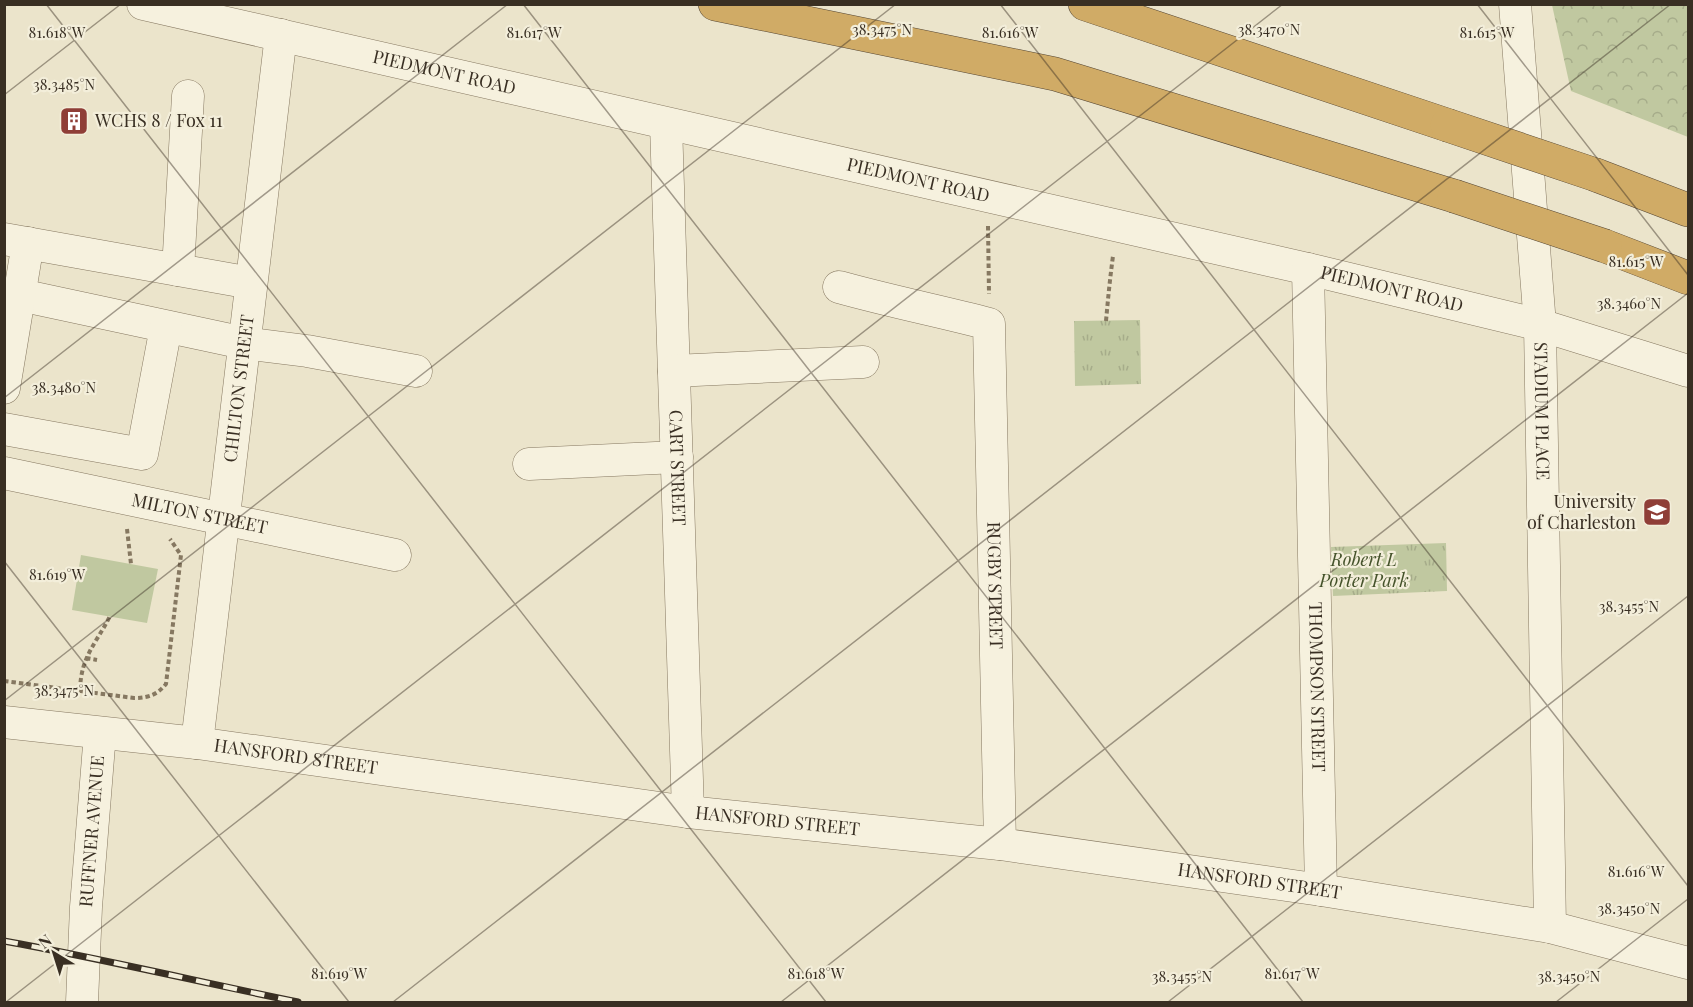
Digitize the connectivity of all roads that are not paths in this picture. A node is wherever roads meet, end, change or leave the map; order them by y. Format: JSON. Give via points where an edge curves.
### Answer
{"nodes":[{"id":1,"x":143,"y":4,"type":"edge"},
{"id":2,"x":715,"y":4,"type":"edge"},
{"id":3,"x":1085,"y":4,"type":"edge"},
{"id":4,"x":1515,"y":4,"type":"edge"},
{"id":5,"x":281,"y":35,"type":"junction"},
{"id":6,"x":188,"y":96,"type":"dead end"},
{"id":7,"x":666,"y":124,"type":"junction"},
{"id":8,"x":1689,"y":210,"type":"edge"},
{"id":9,"x":16,"y":241,"type":"edge"},
{"id":10,"x":1308,"y":269,"type":"junction"},
{"id":11,"x":178,"y":270,"type":"junction"},
{"id":12,"x":1689,"y":278,"type":"edge"},
{"id":13,"x":251,"y":283,"type":"junction"},
{"id":14,"x":839,"y":287,"type":"dead end"},
{"id":15,"x":20,"y":295,"type":"junction"},
{"id":16,"x":1540,"y":325,"type":"junction"},
{"id":17,"x":166,"y":327,"type":"junction"},
{"id":18,"x":244,"y":343,"type":"junction"},
{"id":19,"x":863,"y":362,"type":"dead end"},
{"id":20,"x":674,"y":370,"type":"junction"},
{"id":21,"x":416,"y":371,"type":"dead end"},
{"id":22,"x":1689,"y":371,"type":"edge"},
{"id":23,"x":4,"y":388,"type":"edge"},
{"id":24,"x":4,"y":429,"type":"edge"},
{"id":25,"x":677,"y":457,"type":"junction"},
{"id":26,"x":529,"y":464,"type":"dead end"},
{"id":27,"x":4,"y":473,"type":"edge"},
{"id":28,"x":223,"y":518,"type":"junction"},
{"id":29,"x":395,"y":555,"type":"dead end"},
{"id":30,"x":4,"y":722,"type":"edge"},
{"id":31,"x":100,"y":733,"type":"junction"},
{"id":32,"x":197,"y":742,"type":"junction"},
{"id":33,"x":688,"y":812,"type":"junction"},
{"id":34,"x":1000,"y":844,"type":"junction"},
{"id":35,"x":1321,"y":890,"type":"junction"},
{"id":36,"x":1550,"y":927,"type":"junction"},
{"id":37,"x":1689,"y":963,"type":"edge"},
{"id":38,"x":82,"y":1002,"type":"edge"}],
"edges":[{"from":1,"to":5,"type":"street","name":"PIEDMONT ROAD"},
{"from":2,"to":12,"type":"highway","bridge":true,"via":[[1055,74],[1454,196]]},
{"from":3,"to":8,"type":"highway","bridge":true,"via":[[1596,175]]},
{"from":4,"to":16,"type":"street","name":"STADIUM PLACE"},
{"from":5,"to":7,"type":"street","name":"PIEDMONT ROAD"},
{"from":5,"to":13,"type":"street","name":"CHILTON STREET"},
{"from":6,"to":11,"type":"street"},
{"from":7,"to":10,"type":"street","name":"PIEDMONT ROAD"},
{"from":7,"to":20,"type":"street","name":"CART STREET"},
{"from":9,"to":11,"type":"street"},
{"from":9,"to":15,"type":"street"},
{"from":10,"to":16,"type":"street","name":"PIEDMONT ROAD"},
{"from":10,"to":35,"type":"street","name":"THOMPSON STREET"},
{"from":11,"to":13,"type":"street"},
{"from":13,"to":18,"type":"street","name":"CHILTON STREET"},
{"from":14,"to":34,"type":"street","name":"RUGBY STREET","via":[[989,324]]},
{"from":15,"to":17,"type":"street"},
{"from":15,"to":23,"type":"street"},
{"from":16,"to":22,"type":"street","name":"PIEDMONT ROAD"},
{"from":16,"to":36,"type":"street","name":"STADIUM PLACE"},
{"from":17,"to":18,"type":"street"},
{"from":17,"to":24,"type":"street","via":[[142,454]]},
{"from":18,"to":21,"type":"street"},
{"from":18,"to":28,"type":"street","name":"CHILTON STREET"},
{"from":19,"to":20,"type":"street"},
{"from":20,"to":25,"type":"street","name":"CART STREET"},
{"from":25,"to":26,"type":"street"},
{"from":25,"to":33,"type":"street","name":"CART STREET"},
{"from":27,"to":28,"type":"street","name":"MILTON STREET"},
{"from":28,"to":29,"type":"street","name":"MILTON STREET"},
{"from":28,"to":32,"type":"street","name":"CHILTON STREET"},
{"from":30,"to":31,"type":"street","name":"HANSFORD STREET"},
{"from":31,"to":32,"type":"street","name":"HANSFORD STREET"},
{"from":31,"to":38,"type":"street","name":"RUFFNER AVENUE"},
{"from":32,"to":33,"type":"street","name":"HANSFORD STREET"},
{"from":33,"to":34,"type":"street","name":"HANSFORD STREET"},
{"from":34,"to":35,"type":"street","name":"HANSFORD STREET"},
{"from":35,"to":36,"type":"street","name":"HANSFORD STREET"},
{"from":36,"to":37,"type":"street","name":"HANSFORD STREET"}]}
